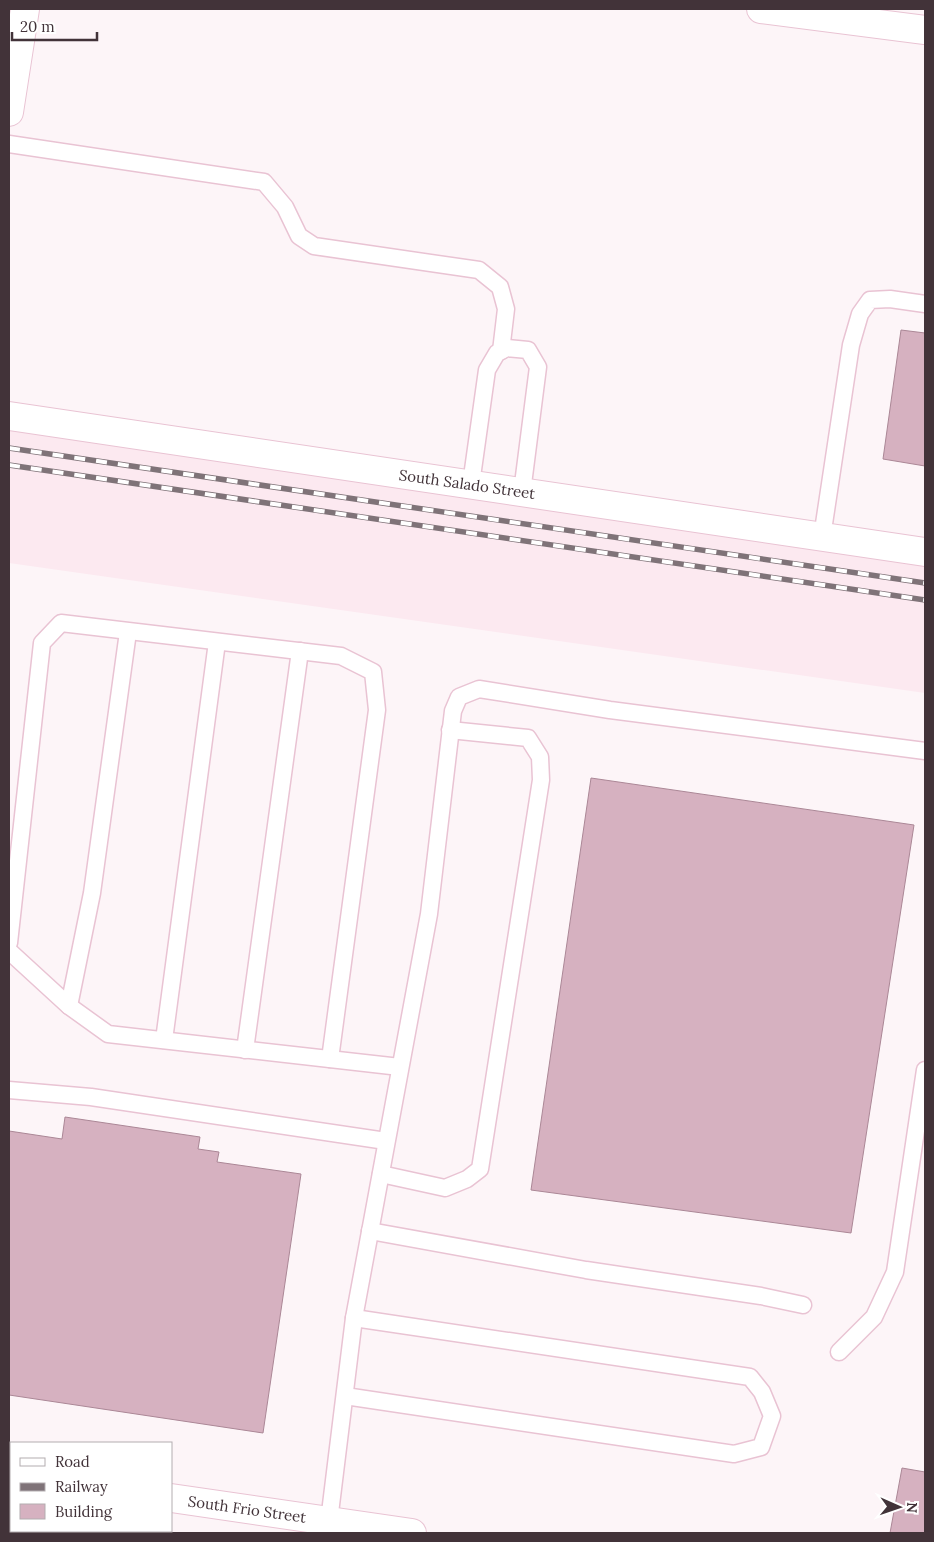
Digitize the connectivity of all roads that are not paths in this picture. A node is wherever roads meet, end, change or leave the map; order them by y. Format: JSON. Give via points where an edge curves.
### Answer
{"nodes":[{"id":1,"x":25,"y":9,"type":"edge"},
{"id":2,"x":761,"y":9,"type":"edge"},
{"id":3,"x":925,"y":30,"type":"edge"},
{"id":4,"x":9,"y":112,"type":"edge"},
{"id":5,"x":9,"y":144,"type":"edge"},
{"id":6,"x":925,"y":304,"type":"edge"},
{"id":7,"x":501,"y":351,"type":"junction"},
{"id":8,"x":9,"y":416,"type":"edge"},
{"id":9,"x":471,"y":484,"type":"junction"},
{"id":10,"x":522,"y":492,"type":"junction"},
{"id":11,"x":822,"y":536,"type":"junction"},
{"id":12,"x":925,"y":552,"type":"edge"},
{"id":13,"x":128,"y":632,"type":"junction"},
{"id":14,"x":217,"y":642,"type":"junction"},
{"id":15,"x":300,"y":651,"type":"junction"},
{"id":16,"x":450,"y":730,"type":"junction"},
{"id":17,"x":925,"y":751,"type":"edge"},
{"id":18,"x":9,"y":943,"type":"edge"},
{"id":19,"x":9,"y":951,"type":"edge"},
{"id":20,"x":69,"y":1006,"type":"junction"},
{"id":21,"x":164,"y":1040,"type":"junction"},
{"id":22,"x":246,"y":1050,"type":"junction"},
{"id":23,"x":330,"y":1059,"type":"junction"},
{"id":24,"x":400,"y":1067,"type":"junction"},
{"id":25,"x":925,"y":1070,"type":"edge"},
{"id":26,"x":9,"y":1090,"type":"edge"},
{"id":27,"x":386,"y":1141,"type":"junction"},
{"id":28,"x":380,"y":1174,"type":"junction"},
{"id":29,"x":370,"y":1231,"type":"junction"},
{"id":30,"x":803,"y":1305,"type":"dead end"},
{"id":31,"x":354,"y":1318,"type":"junction"},
{"id":32,"x":839,"y":1352,"type":"dead end"},
{"id":33,"x":345,"y":1396,"type":"junction"},
{"id":34,"x":172,"y":1498,"type":"edge"},
{"id":35,"x":339,"y":1526,"type":"edge"},
{"id":36,"x":412,"y":1533,"type":"edge"}],
"edges":[{"from":1,"to":4,"type":"street"},
{"from":2,"to":3,"type":"street"},
{"from":5,"to":7,"type":"lane","via":[[264,182],[285,207],[298,236],[314,246],[478,270],[500,287],[506,309]]},
{"from":6,"to":11,"type":"lane","via":[[870,300],[860,314],[851,345]]},
{"from":7,"to":9,"type":"lane","via":[[487,370]]},
{"from":7,"to":10,"type":"lane","via":[[507,348],[528,350],[538,367]]},
{"from":8,"to":9,"type":"street","name":"South Salado Street"},
{"from":9,"to":10,"type":"street","name":"South Salado Street"},
{"from":10,"to":11,"type":"street","name":"South Salado Street"},
{"from":11,"to":12,"type":"street","name":"South Salado Street"},
{"from":13,"to":14,"type":"lane"},
{"from":13,"to":18,"type":"lane","via":[[61,623],[42,643]]},
{"from":13,"to":20,"type":"lane","via":[[92,894]]},
{"from":14,"to":15,"type":"lane"},
{"from":14,"to":21,"type":"lane"},
{"from":15,"to":22,"type":"lane"},
{"from":15,"to":23,"type":"lane","via":[[341,656],[373,672],[377,710]]},
{"from":16,"to":17,"type":"lane","via":[[459,697],[479,689]]},
{"from":16,"to":24,"type":"lane","via":[[428,914]]},
{"from":16,"to":28,"type":"lane","via":[[528,738],[540,757],[541,780],[480,1169],[467,1179],[445,1188]]},
{"from":19,"to":20,"type":"lane"},
{"from":20,"to":21,"type":"lane","via":[[108,1034]]},
{"from":21,"to":22,"type":"lane"},
{"from":22,"to":23,"type":"lane"},
{"from":23,"to":24,"type":"lane"},
{"from":24,"to":27,"type":"lane"},
{"from":25,"to":32,"type":"lane","via":[[895,1272],[874,1317]]},
{"from":26,"to":27,"type":"lane","via":[[91,1097]]},
{"from":27,"to":28,"type":"lane"},
{"from":28,"to":29,"type":"lane"},
{"from":29,"to":30,"type":"lane"},
{"from":29,"to":31,"type":"lane"},
{"from":31,"to":33,"type":"lane"},
{"from":31,"to":33,"type":"lane","via":[[750,1377],[762,1392],[772,1416],[761,1447],[734,1454]]},
{"from":33,"to":35,"type":"lane"},
{"from":34,"to":35,"type":"street","name":"South Frio Street"},
{"from":35,"to":36,"type":"street","name":"South Frio Street"}]}
